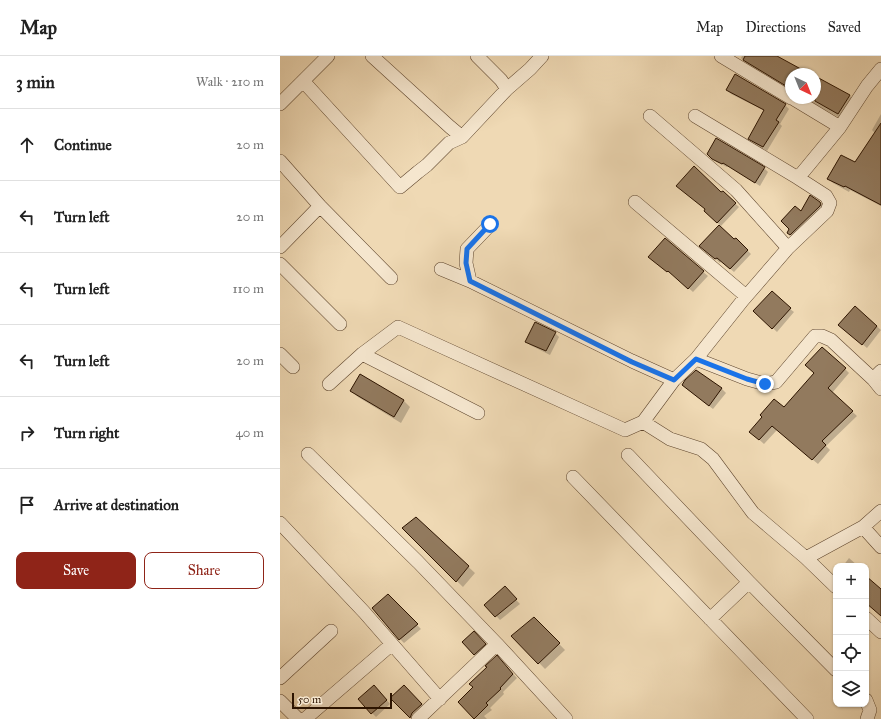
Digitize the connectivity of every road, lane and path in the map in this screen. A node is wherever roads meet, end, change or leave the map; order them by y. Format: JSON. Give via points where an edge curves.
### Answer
{"nodes":[{"id":1,"x":328,"y":56,"type":"edge"},
{"id":2,"x":372,"y":56,"type":"edge"},
{"id":3,"x":477,"y":56,"type":"edge"},
{"id":4,"x":542,"y":56,"type":"edge"},
{"id":5,"x":721,"y":56,"type":"edge"},
{"id":6,"x":881,"y":69,"type":"edge"},
{"id":7,"x":303,"y":81,"type":"junction"},
{"id":8,"x":507,"y":89,"type":"junction"},
{"id":9,"x":785,"y":94,"type":"edge"},
{"id":10,"x":280,"y":104,"type":"edge"},
{"id":11,"x":801,"y":104,"type":"edge"},
{"id":12,"x":650,"y":116,"type":"dead end"},
{"id":13,"x":695,"y":116,"type":"dead end"},
{"id":14,"x":840,"y":127,"type":"junction"},
{"id":15,"x":462,"y":137,"type":"junction"},
{"id":16,"x":280,"y":161,"type":"edge"},
{"id":17,"x":798,"y":178,"type":"junction"},
{"id":18,"x":635,"y":202,"type":"dead end"},
{"id":19,"x":320,"y":206,"type":"junction"},
{"id":20,"x":490,"y":224,"type":"dead end"},
{"id":21,"x":280,"y":247,"type":"edge"},
{"id":22,"x":788,"y":248,"type":"junction"},
{"id":23,"x":280,"y":264,"type":"edge"},
{"id":24,"x":440,"y":269,"type":"dead end"},
{"id":25,"x":391,"y":278,"type":"dead end"},
{"id":26,"x":470,"y":281,"type":"junction"},
{"id":27,"x":746,"y":296,"type":"junction"},
{"id":28,"x":340,"y":324,"type":"dead end"},
{"id":29,"x":280,"y":354,"type":"edge"},
{"id":30,"x":362,"y":354,"type":"junction"},
{"id":31,"x":696,"y":359,"type":"junction"},
{"id":32,"x":293,"y":367,"type":"dead end"},
{"id":33,"x":674,"y":380,"type":"junction"},
{"id":34,"x":878,"y":380,"type":"edge"},
{"id":35,"x":329,"y":384,"type":"dead end"},
{"id":36,"x":478,"y":413,"type":"dead end"},
{"id":37,"x":643,"y":422,"type":"junction"},
{"id":38,"x":308,"y":454,"type":"dead end"},
{"id":39,"x":628,"y":455,"type":"dead end"},
{"id":40,"x":573,"y":477,"type":"dead end"},
{"id":41,"x":881,"y":511,"type":"edge"},
{"id":42,"x":280,"y":523,"type":"edge"},
{"id":43,"x":863,"y":527,"type":"junction"},
{"id":44,"x":881,"y":546,"type":"edge"},
{"id":45,"x":806,"y":558,"type":"junction"},
{"id":46,"x":749,"y":582,"type":"junction"},
{"id":47,"x":833,"y":585,"type":"edge"},
{"id":48,"x":710,"y":619,"type":"junction"},
{"id":49,"x":869,"y":621,"type":"edge"},
{"id":50,"x":331,"y":631,"type":"dead end"},
{"id":51,"x":881,"y":632,"type":"edge"},
{"id":52,"x":392,"y":644,"type":"junction"},
{"id":53,"x":497,"y":644,"type":"junction"},
{"id":54,"x":833,"y":667,"type":"edge"},
{"id":55,"x":280,"y":678,"type":"edge"},
{"id":56,"x":440,"y":699,"type":"junction"},
{"id":57,"x":280,"y":701,"type":"edge"},
{"id":58,"x":869,"y":707,"type":"edge"},
{"id":59,"x":298,"y":719,"type":"edge"},
{"id":60,"x":305,"y":719,"type":"edge"},
{"id":61,"x":418,"y":719,"type":"edge"},
{"id":62,"x":566,"y":719,"type":"edge"},
{"id":63,"x":807,"y":719,"type":"edge"},
{"id":64,"x":867,"y":719,"type":"edge"}],
"edges":[{"from":1,"to":7,"type":"street"},
{"from":2,"to":15,"type":"street"},
{"from":3,"to":8,"type":"street"},
{"from":4,"to":8,"type":"street"},
{"from":5,"to":9,"type":"street"},
{"from":6,"to":14,"type":"street"},
{"from":7,"to":10,"type":"street"},
{"from":7,"to":15,"type":"street","via":[[400,187],[449,143]]},
{"from":8,"to":15,"type":"street"},
{"from":11,"to":14,"type":"street"},
{"from":12,"to":22,"type":"street","via":[[736,190]]},
{"from":13,"to":17,"type":"street"},
{"from":14,"to":17,"type":"street"},
{"from":16,"to":19,"type":"street"},
{"from":17,"to":22,"type":"street","via":[[826,196],[830,203],[827,211]]},
{"from":18,"to":27,"type":"street"},
{"from":19,"to":21,"type":"street"},
{"from":19,"to":25,"type":"street"},
{"from":20,"to":26,"type":"street","via":[[467,249],[466,263]]},
{"from":22,"to":27,"type":"street"},
{"from":23,"to":28,"type":"street"},
{"from":24,"to":26,"type":"street"},
{"from":26,"to":33,"type":"street","via":[[632,362]]},
{"from":27,"to":31,"type":"street"},
{"from":29,"to":32,"type":"street"},
{"from":30,"to":35,"type":"street"},
{"from":30,"to":36,"type":"street"},
{"from":30,"to":37,"type":"street","via":[[398,327],[625,430]]},
{"from":31,"to":33,"type":"street"},
{"from":31,"to":34,"type":"street","via":[[747,379],[765,384],[776,382],[814,336],[822,336],[831,340]]},
{"from":33,"to":37,"type":"street"},
{"from":37,"to":45,"type":"street","via":[[670,439],[701,449],[713,459],[753,513]]},
{"from":38,"to":53,"type":"street"},
{"from":39,"to":46,"type":"street"},
{"from":40,"to":48,"type":"street"},
{"from":41,"to":43,"type":"street"},
{"from":42,"to":52,"type":"street"},
{"from":43,"to":44,"type":"street"},
{"from":43,"to":45,"type":"street"},
{"from":45,"to":47,"type":"street"},
{"from":46,"to":48,"type":"street"},
{"from":46,"to":54,"type":"street"},
{"from":48,"to":63,"type":"street"},
{"from":49,"to":51,"type":"street"},
{"from":50,"to":55,"type":"street"},
{"from":52,"to":56,"type":"street"},
{"from":52,"to":60,"type":"street"},
{"from":53,"to":56,"type":"street"},
{"from":53,"to":62,"type":"street"},
{"from":56,"to":61,"type":"street"},
{"from":57,"to":59,"type":"street"},
{"from":58,"to":64,"type":"street"}]}
